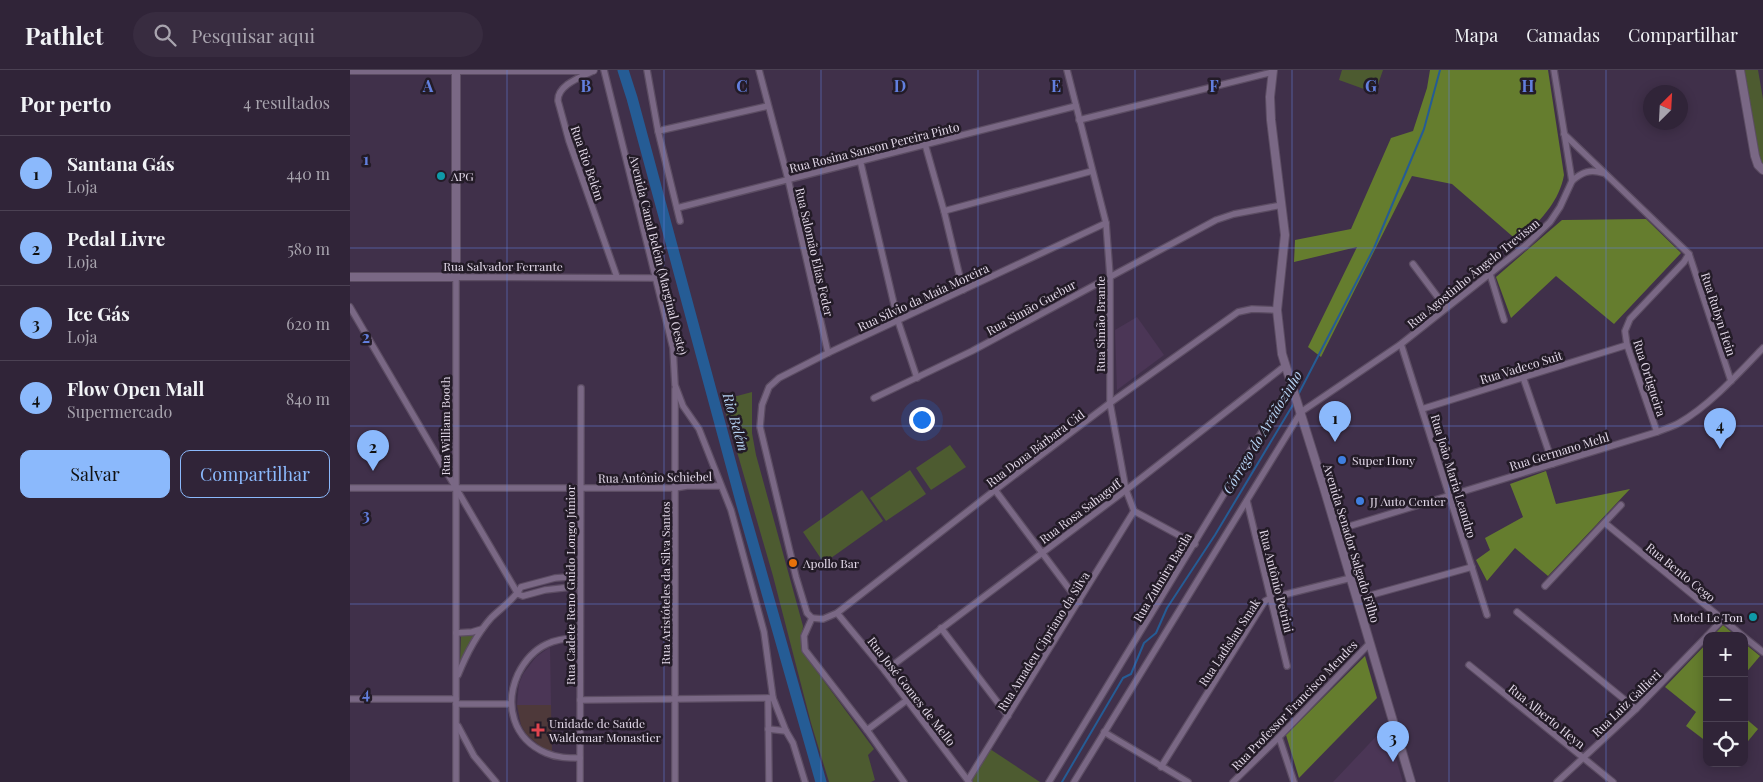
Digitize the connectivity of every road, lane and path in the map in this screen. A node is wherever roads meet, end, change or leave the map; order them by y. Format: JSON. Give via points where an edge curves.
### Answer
{"nodes":[{"id":1,"x":350,"y":70,"type":"edge"},
{"id":2,"x":456,"y":70,"type":"edge"},
{"id":3,"x":594,"y":70,"type":"edge"},
{"id":4,"x":604,"y":70,"type":"edge"},
{"id":5,"x":647,"y":70,"type":"edge"},
{"id":6,"x":759,"y":70,"type":"edge"},
{"id":7,"x":1066,"y":70,"type":"edge"},
{"id":8,"x":1554,"y":70,"type":"edge"},
{"id":9,"x":1740,"y":70,"type":"edge"},
{"id":10,"x":1273,"y":71,"type":"edge"},
{"id":11,"x":768,"y":106,"type":"junction"},
{"id":12,"x":1076,"y":106,"type":"junction"},
{"id":13,"x":1079,"y":120,"type":"junction"},
{"id":14,"x":658,"y":131,"type":"junction"},
{"id":15,"x":1564,"y":134,"type":"junction"},
{"id":16,"x":925,"y":144,"type":"junction"},
{"id":17,"x":860,"y":160,"type":"junction"},
{"id":18,"x":1763,"y":170,"type":"edge"},
{"id":19,"x":1092,"y":171,"type":"junction"},
{"id":20,"x":1605,"y":173,"type":"junction"},
{"id":21,"x":788,"y":179,"type":"junction"},
{"id":22,"x":1572,"y":181,"type":"junction"},
{"id":23,"x":1282,"y":205,"type":"junction"},
{"id":24,"x":677,"y":208,"type":"junction"},
{"id":25,"x":944,"y":211,"type":"junction"},
{"id":26,"x":680,"y":221,"type":"dead end"},
{"id":27,"x":1106,"y":223,"type":"junction"},
{"id":28,"x":1689,"y":254,"type":"junction"},
{"id":29,"x":1413,"y":264,"type":"dead end"},
{"id":30,"x":1490,"y":274,"type":"junction"},
{"id":31,"x":1110,"y":276,"type":"junction"},
{"id":32,"x":350,"y":277,"type":"edge"},
{"id":33,"x":456,"y":277,"type":"junction"},
{"id":34,"x":617,"y":278,"type":"junction"},
{"id":35,"x":656,"y":278,"type":"junction"},
{"id":36,"x":963,"y":290,"type":"junction"},
{"id":37,"x":350,"y":307,"type":"edge"},
{"id":38,"x":1446,"y":308,"type":"junction"},
{"id":39,"x":1277,"y":310,"type":"junction"},
{"id":40,"x":1504,"y":320,"type":"dead end"},
{"id":41,"x":898,"y":321,"type":"junction"},
{"id":42,"x":1401,"y":344,"type":"junction"},
{"id":43,"x":1627,"y":345,"type":"junction"},
{"id":44,"x":1763,"y":348,"type":"edge"},
{"id":45,"x":828,"y":353,"type":"junction"},
{"id":46,"x":1286,"y":365,"type":"junction"},
{"id":47,"x":1523,"y":377,"type":"junction"},
{"id":48,"x":917,"y":378,"type":"junction"},
{"id":49,"x":1731,"y":381,"type":"junction"},
{"id":50,"x":1292,"y":382,"type":"junction"},
{"id":51,"x":675,"y":385,"type":"junction"},
{"id":52,"x":581,"y":388,"type":"dead end"},
{"id":53,"x":874,"y":398,"type":"dead end"},
{"id":54,"x":1110,"y":403,"type":"junction"},
{"id":55,"x":1422,"y":409,"type":"junction"},
{"id":56,"x":1301,"y":412,"type":"junction"},
{"id":57,"x":1657,"y":432,"type":"junction"},
{"id":58,"x":1552,"y":464,"type":"junction"},
{"id":59,"x":720,"y":486,"type":"junction"},
{"id":60,"x":350,"y":488,"type":"edge"},
{"id":61,"x":456,"y":488,"type":"junction"},
{"id":62,"x":581,"y":488,"type":"junction"},
{"id":63,"x":675,"y":488,"type":"junction"},
{"id":64,"x":994,"y":490,"type":"junction"},
{"id":65,"x":1126,"y":490,"type":"junction"},
{"id":66,"x":1449,"y":494,"type":"junction"},
{"id":67,"x":1247,"y":501,"type":"junction"},
{"id":68,"x":1621,"y":505,"type":"dead end"},
{"id":69,"x":1134,"y":511,"type":"junction"},
{"id":70,"x":1605,"y":523,"type":"junction"},
{"id":71,"x":1337,"y":530,"type":"junction"},
{"id":72,"x":1195,"y":544,"type":"junction"},
{"id":73,"x":1042,"y":553,"type":"junction"},
{"id":74,"x":1472,"y":567,"type":"junction"},
{"id":75,"x":580,"y":576,"type":"junction"},
{"id":76,"x":1351,"y":578,"type":"junction"},
{"id":77,"x":543,"y":580,"type":"junction"},
{"id":78,"x":580,"y":586,"type":"junction"},
{"id":79,"x":1545,"y":586,"type":"dead end"},
{"id":80,"x":545,"y":590,"type":"junction"},
{"id":81,"x":518,"y":594,"type":"junction"},
{"id":82,"x":1271,"y":598,"type":"junction"},
{"id":83,"x":1357,"y":599,"type":"junction"},
{"id":84,"x":1079,"y":602,"type":"junction"},
{"id":85,"x":1517,"y":612,"type":"dead end"},
{"id":86,"x":837,"y":613,"type":"junction"},
{"id":87,"x":1487,"y":615,"type":"dead end"},
{"id":88,"x":812,"y":618,"type":"junction"},
{"id":89,"x":1723,"y":619,"type":"junction"},
{"id":90,"x":941,"y":628,"type":"junction"},
{"id":91,"x":482,"y":629,"type":"junction"},
{"id":92,"x":456,"y":632,"type":"junction"},
{"id":93,"x":1711,"y":632,"type":"edge"},
{"id":94,"x":1739,"y":632,"type":"edge"},
{"id":95,"x":580,"y":637,"type":"junction"},
{"id":96,"x":1748,"y":639,"type":"edge"},
{"id":97,"x":1703,"y":640,"type":"edge"},
{"id":98,"x":1370,"y":642,"type":"junction"},
{"id":99,"x":1763,"y":652,"type":"edge"},
{"id":100,"x":1287,"y":666,"type":"dead end"},
{"id":101,"x":1469,"y":666,"type":"dead end"},
{"id":102,"x":885,"y":671,"type":"junction"},
{"id":103,"x":456,"y":680,"type":"junction"},
{"id":104,"x":770,"y":698,"type":"junction"},
{"id":105,"x":350,"y":699,"type":"edge"},
{"id":106,"x":675,"y":699,"type":"junction"},
{"id":107,"x":580,"y":700,"type":"junction"},
{"id":108,"x":907,"y":700,"type":"junction"},
{"id":109,"x":456,"y":702,"type":"junction"},
{"id":110,"x":510,"y":704,"type":"junction"},
{"id":111,"x":1636,"y":708,"type":"junction"},
{"id":112,"x":1008,"y":716,"type":"junction"},
{"id":113,"x":456,"y":724,"type":"junction"},
{"id":114,"x":768,"y":729,"type":"junction"},
{"id":115,"x":867,"y":730,"type":"junction"},
{"id":116,"x":786,"y":731,"type":"junction"},
{"id":117,"x":1104,"y":732,"type":"junction"},
{"id":118,"x":1279,"y":737,"type":"junction"},
{"id":119,"x":580,"y":758,"type":"junction"},
{"id":120,"x":1582,"y":758,"type":"junction"},
{"id":121,"x":1161,"y":767,"type":"junction"},
{"id":122,"x":969,"y":781,"type":"edge"},
{"id":123,"x":456,"y":782,"type":"edge"},
{"id":124,"x":496,"y":782,"type":"edge"},
{"id":125,"x":580,"y":782,"type":"edge"},
{"id":126,"x":675,"y":782,"type":"edge"},
{"id":127,"x":770,"y":782,"type":"edge"},
{"id":128,"x":805,"y":782,"type":"edge"},
{"id":129,"x":904,"y":782,"type":"edge"},
{"id":130,"x":1049,"y":782,"type":"edge"},
{"id":131,"x":1074,"y":782,"type":"edge"},
{"id":132,"x":1188,"y":782,"type":"edge"},
{"id":133,"x":1233,"y":782,"type":"edge"},
{"id":134,"x":1294,"y":782,"type":"edge"},
{"id":135,"x":1411,"y":782,"type":"edge"},
{"id":136,"x":1557,"y":782,"type":"edge"},
{"id":137,"x":1613,"y":782,"type":"edge"}],
"edges":[{"from":1,"to":2,"type":"main road"},
{"from":2,"to":3,"type":"main road"},
{"from":2,"to":33,"type":"main road","name":"Rua William Booth"},
{"from":3,"to":34,"type":"street","name":"Rua Rio Belém","via":[[563,88],[558,101]]},
{"from":4,"to":35,"type":"street","name":"Avenida Canal Belém (Marginal Oeste)"},
{"from":5,"to":14,"type":"street"},
{"from":6,"to":11,"type":"street","name":"Rua Salomão Elias Feder"},
{"from":7,"to":12,"type":"street","name":"Rua Simão Brante"},
{"from":8,"to":15,"type":"street"},
{"from":9,"to":18,"type":"main road","via":[[1755,156]]},
{"from":10,"to":13,"type":"street"},
{"from":10,"to":23,"type":"main road","name":"Avenida Senador Salgado Filho","via":[[1271,120]]},
{"from":11,"to":14,"type":"street"},
{"from":11,"to":21,"type":"street","name":"Rua Salomão Elias Feder"},
{"from":12,"to":13,"type":"street","name":"Rua Simão Brante"},
{"from":12,"to":16,"type":"street","name":"Rua Rosina Sanson Pereira Pinto"},
{"from":13,"to":19,"type":"street","name":"Rua Simão Brante"},
{"from":14,"to":24,"type":"street"},
{"from":15,"to":20,"type":"street"},
{"from":15,"to":22,"type":"street"},
{"from":16,"to":17,"type":"street","name":"Rua Rosina Sanson Pereira Pinto"},
{"from":16,"to":25,"type":"street"},
{"from":17,"to":21,"type":"street","name":"Rua Rosina Sanson Pereira Pinto"},
{"from":17,"to":41,"type":"street"},
{"from":19,"to":25,"type":"street"},
{"from":19,"to":27,"type":"street","name":"Rua Simão Brante"},
{"from":20,"to":22,"type":"street","via":[[1593,170],[1581,173]]},
{"from":20,"to":28,"type":"street"},
{"from":21,"to":24,"type":"street","name":"Rua Rosina Sanson Pereira Pinto"},
{"from":21,"to":45,"type":"street","name":"Rua Salomão Elias Feder"},
{"from":22,"to":30,"type":"street","name":"Rua Agostinho Ângelo Trevisan","via":[[1550,222]]},
{"from":23,"to":31,"type":"street","name":"Rua Simão Guebur","via":[[1216,220]]},
{"from":23,"to":39,"type":"main road","name":"Avenida Senador Salgado Filho","via":[[1284,249]]},
{"from":24,"to":26,"type":"street"},
{"from":25,"to":36,"type":"street"},
{"from":27,"to":31,"type":"street","name":"Rua Simão Brante"},
{"from":27,"to":36,"type":"street","name":"Rua Sílvio da Maia Moreira"},
{"from":28,"to":43,"type":"street","name":"Rua Ortigueira","via":[[1630,319],[1625,331]]},
{"from":28,"to":49,"type":"street","name":"Rua Rubyn Hein"},
{"from":29,"to":38,"type":"street"},
{"from":30,"to":38,"type":"street","name":"Rua Agostinho Ângelo Trevisan"},
{"from":30,"to":40,"type":"street"},
{"from":31,"to":48,"type":"street","name":"Rua Simão Guebur"},
{"from":31,"to":54,"type":"street","name":"Rua Simão Brante"},
{"from":32,"to":33,"type":"main road","name":"Rua Salvador Ferrante"},
{"from":33,"to":34,"type":"street","name":"Rua Salvador Ferrante"},
{"from":33,"to":61,"type":"street","name":"Rua William Booth"},
{"from":34,"to":35,"type":"street","name":"Rua Salvador Ferrante"},
{"from":35,"to":51,"type":"street","name":"Avenida Canal Belém (Marginal Oeste)","via":[[673,348]]},
{"from":36,"to":41,"type":"street","name":"Rua Sílvio da Maia Moreira"},
{"from":37,"to":61,"type":"street"},
{"from":38,"to":42,"type":"street","name":"Rua Agostinho Ângelo Trevisan"},
{"from":39,"to":46,"type":"main road","name":"Avenida Senador Salgado Filho"},
{"from":39,"to":54,"type":"street","name":"Rua Dona Bárbara Cid","via":[[1238,312]]},
{"from":41,"to":45,"type":"street","name":"Rua Sílvio da Maia Moreira"},
{"from":41,"to":48,"type":"street"},
{"from":42,"to":55,"type":"street","name":"Rua João Maria Leandro"},
{"from":42,"to":56,"type":"street","name":"Rua Agostinho Ângelo Trevisan"},
{"from":43,"to":47,"type":"street","name":"Rua Vadeco Suit"},
{"from":43,"to":57,"type":"street","name":"Rua Ortigueira"},
{"from":44,"to":49,"type":"street","name":"Rua Germano Mehl"},
{"from":45,"to":88,"type":"street","name":"Rua Sílvio da Maia Moreira","via":[[779,378],[769,387],[762,405],[760,427],[796,577],[807,613]]},
{"from":46,"to":50,"type":"main road","name":"Avenida Senador Salgado Filho"},
{"from":46,"to":65,"type":"street","name":"Rua Rosa Sahagoff"},
{"from":47,"to":55,"type":"street","name":"Rua Vadeco Suit"},
{"from":47,"to":58,"type":"street"},
{"from":48,"to":53,"type":"street","name":"Rua Simão Guebur"},
{"from":49,"to":57,"type":"street","name":"Rua Germano Mehl","via":[[1693,414]]},
{"from":50,"to":56,"type":"main road","name":"Avenida Senador Salgado Filho"},
{"from":50,"to":72,"type":"street","name":"Rua Zulmira Bacila"},
{"from":51,"to":59,"type":"street","name":"Avenida Canal Belém (Marginal Oeste)","via":[[683,406],[700,429]]},
{"from":51,"to":63,"type":"street","name":"Rua Aristóteles da Silva Santos"},
{"from":52,"to":62,"type":"street","name":"Rua Cadete Reno Guido Longo Júnior"},
{"from":54,"to":64,"type":"street","name":"Rua Dona Bárbara Cid"},
{"from":54,"to":65,"type":"street","name":"Rua Simão Brante"},
{"from":55,"to":66,"type":"street","name":"Rua João Maria Leandro"},
{"from":56,"to":67,"type":"street"},
{"from":56,"to":71,"type":"main road","name":"Avenida Senador Salgado Filho"},
{"from":57,"to":58,"type":"street","name":"Rua Germano Mehl"},
{"from":58,"to":66,"type":"street","name":"Rua Germano Mehl"},
{"from":59,"to":63,"type":"street","name":"Rua Antônio Schiebel"},
{"from":59,"to":104,"type":"street","name":"Avenida Canal Belém (Marginal Oeste)","via":[[731,510],[764,632]]},
{"from":60,"to":61,"type":"street","name":"Rua Antônio Schiebel"},
{"from":61,"to":62,"type":"street","name":"Rua Antônio Schiebel"},
{"from":61,"to":81,"type":"street"},
{"from":61,"to":92,"type":"street","name":"Rua William Booth"},
{"from":62,"to":63,"type":"street","name":"Rua Antônio Schiebel"},
{"from":62,"to":75,"type":"street","name":"Rua Cadete Reno Guido Longo Júnior"},
{"from":63,"to":106,"type":"street","name":"Rua Aristóteles da Silva Santos"},
{"from":64,"to":73,"type":"street"},
{"from":64,"to":86,"type":"street","name":"Rua Dona Bárbara Cid"},
{"from":65,"to":69,"type":"street","name":"Rua Simão Brante"},
{"from":65,"to":73,"type":"street","name":"Rua Rosa Sahagoff"},
{"from":66,"to":71,"type":"street","name":"Rua Germano Mehl"},
{"from":66,"to":74,"type":"street","name":"Rua João Maria Leandro"},
{"from":67,"to":82,"type":"street","name":"Rua Antônio Petrini"},
{"from":67,"to":117,"type":"street"},
{"from":68,"to":70,"type":"street"},
{"from":69,"to":72,"type":"street"},
{"from":69,"to":84,"type":"street","name":"Rua Amadeu Cipriano da Silva"},
{"from":70,"to":79,"type":"street"},
{"from":70,"to":89,"type":"street","name":"Rua Bento Cego"},
{"from":71,"to":76,"type":"main road","name":"Avenida Senador Salgado Filho"},
{"from":72,"to":130,"type":"street","name":"Rua Zulmira Bacila"},
{"from":73,"to":84,"type":"street"},
{"from":73,"to":90,"type":"street","name":"Rua Rosa Sahagoff"},
{"from":74,"to":83,"type":"street"},
{"from":74,"to":87,"type":"street","name":"Rua João Maria Leandro"},
{"from":75,"to":77,"type":"street"},
{"from":75,"to":78,"type":"street","name":"Rua Cadete Reno Guido Longo Júnior"},
{"from":76,"to":82,"type":"street","name":"Rua Ladislau Smak"},
{"from":76,"to":83,"type":"main road","name":"Avenida Senador Salgado Filho"},
{"from":77,"to":80,"type":"street"},
{"from":77,"to":81,"type":"street","via":[[521,587]]},
{"from":78,"to":80,"type":"street"},
{"from":78,"to":95,"type":"street","name":"Rua Cadete Reno Guido Longo Júnior"},
{"from":80,"to":81,"type":"street","via":[[524,596]]},
{"from":81,"to":91,"type":"street"},
{"from":82,"to":100,"type":"street","name":"Rua Antônio Petrini"},
{"from":82,"to":121,"type":"street","name":"Rua Ladislau Smak","via":[[1265,601]]},
{"from":83,"to":98,"type":"main road","name":"Avenida Senador Salgado Filho"},
{"from":84,"to":112,"type":"street","name":"Rua Amadeu Cipriano da Silva"},
{"from":85,"to":111,"type":"street"},
{"from":86,"to":88,"type":"street","name":"Rua Dona Bárbara Cid","via":[[822,619]]},
{"from":86,"to":102,"type":"street","name":"Rua José Gomes de Mello"},
{"from":88,"to":115,"type":"street","via":[[804,636],[805,650]]},
{"from":89,"to":93,"type":"street","name":"Rua Luiz Gallieri"},
{"from":89,"to":94,"type":"street","name":"Rua Bento Cego"},
{"from":90,"to":102,"type":"street","name":"Rua Rosa Sahagoff"},
{"from":90,"to":112,"type":"street"},
{"from":91,"to":92,"type":"street"},
{"from":91,"to":103,"type":"street"},
{"from":92,"to":103,"type":"street","name":"Rua William Booth"},
{"from":95,"to":107,"type":"street","name":"Rua Cadete Reno Guido Longo Júnior"},
{"from":95,"to":110,"type":"street","via":[[546,644],[535,651],[515,681]]},
{"from":96,"to":99,"type":"street","name":"Rua Bento Cego"},
{"from":97,"to":111,"type":"street","name":"Rua Luiz Gallieri"},
{"from":98,"to":118,"type":"street","name":"Rua Professor Francisco Mendes"},
{"from":98,"to":135,"type":"main road","name":"Avenida Senador Salgado Filho"},
{"from":101,"to":120,"type":"street","name":"Rua Alberto Heyn"},
{"from":102,"to":108,"type":"street","name":"Rua José Gomes de Mello"},
{"from":103,"to":109,"type":"street","name":"Rua William Booth"},
{"from":104,"to":106,"type":"street"},
{"from":104,"to":114,"type":"street"},
{"from":104,"to":116,"type":"street","name":"Avenida Canal Belém (Marginal Oeste)"},
{"from":105,"to":109,"type":"street"},
{"from":106,"to":107,"type":"street"},
{"from":106,"to":126,"type":"street","name":"Rua Aristóteles da Silva Santos"},
{"from":107,"to":119,"type":"street","name":"Rua Cadete Reno Guido Longo Júnior"},
{"from":108,"to":115,"type":"street"},
{"from":108,"to":122,"type":"street","name":"Rua José Gomes de Mello"},
{"from":109,"to":110,"type":"street"},
{"from":109,"to":113,"type":"street","name":"Rua William Booth"},
{"from":110,"to":119,"type":"street","via":[[515,724],[528,741],[546,753]]},
{"from":111,"to":120,"type":"street","name":"Rua Luiz Gallieri"},
{"from":112,"to":122,"type":"street","name":"Rua Amadeu Cipriano da Silva"},
{"from":113,"to":123,"type":"street","name":"Rua William Booth"},
{"from":113,"to":124,"type":"street","via":[[474,756]]},
{"from":114,"to":116,"type":"street"},
{"from":114,"to":127,"type":"street"},
{"from":115,"to":129,"type":"street"},
{"from":116,"to":128,"type":"street","name":"Avenida Canal Belém (Marginal Oeste)"},
{"from":117,"to":121,"type":"street"},
{"from":117,"to":131,"type":"street"},
{"from":118,"to":133,"type":"street","name":"Rua Professor Francisco Mendes"},
{"from":118,"to":134,"type":"street"},
{"from":119,"to":125,"type":"street","name":"Rua Cadete Reno Guido Longo Júnior"},
{"from":120,"to":136,"type":"street","name":"Rua Luiz Gallieri"},
{"from":120,"to":137,"type":"street","name":"Rua Alberto Heyn"},
{"from":121,"to":132,"type":"street"}]}
